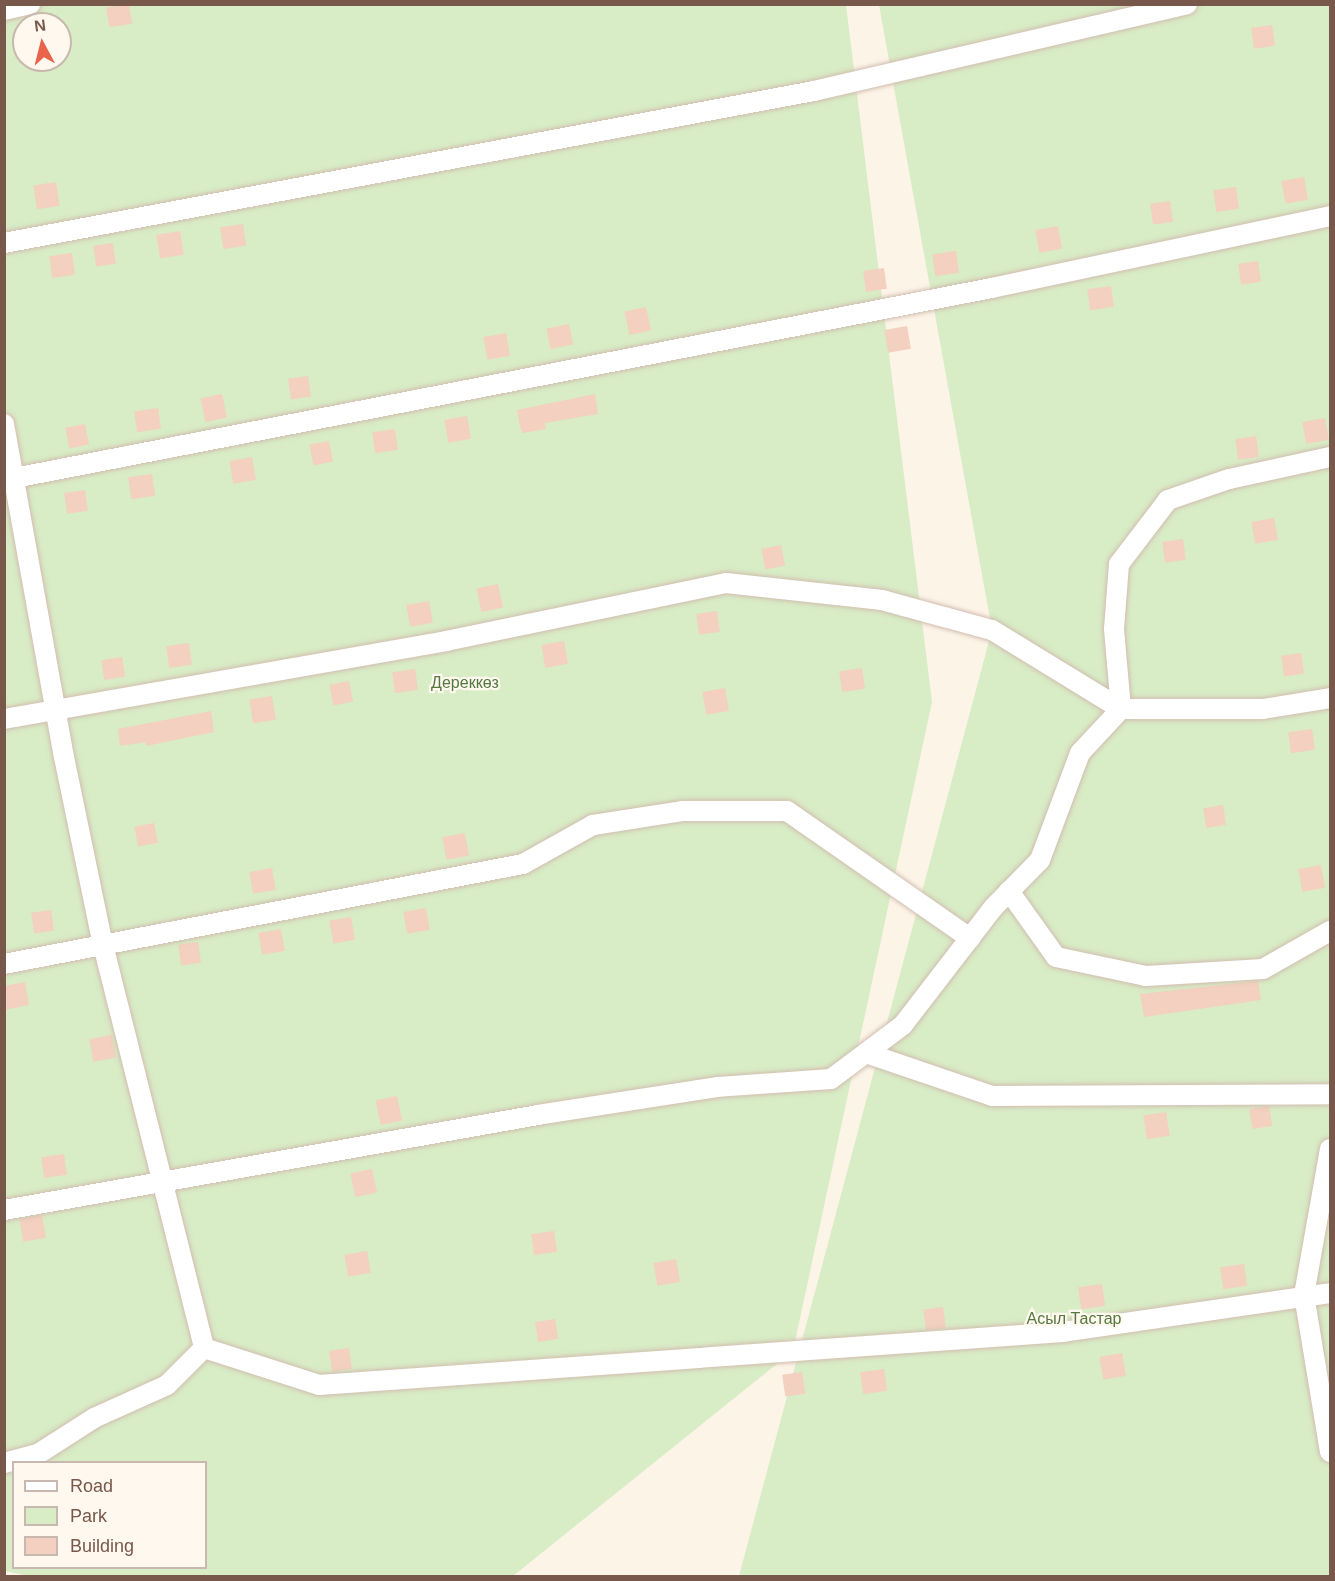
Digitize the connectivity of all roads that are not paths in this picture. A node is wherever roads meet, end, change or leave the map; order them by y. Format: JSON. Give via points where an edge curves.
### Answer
{"nodes":[{"id":1,"x":30,"y":4,"type":"edge"},
{"id":2,"x":1187,"y":4,"type":"edge"},
{"id":3,"x":4,"y":10,"type":"edge"},
{"id":4,"x":1330,"y":216,"type":"edge"},
{"id":5,"x":4,"y":243,"type":"edge"},
{"id":6,"x":4,"y":424,"type":"edge"},
{"id":7,"x":1330,"y":457,"type":"edge"},
{"id":8,"x":9,"y":479,"type":"edge"},
{"id":9,"x":1330,"y":698,"type":"edge"},
{"id":10,"x":1121,"y":709,"type":"junction"},
{"id":11,"x":56,"y":710,"type":"junction"},
{"id":12,"x":4,"y":719,"type":"edge"},
{"id":13,"x":1009,"y":891,"type":"junction"},
{"id":14,"x":1330,"y":931,"type":"edge"},
{"id":15,"x":970,"y":938,"type":"junction"},
{"id":16,"x":103,"y":945,"type":"junction"},
{"id":17,"x":4,"y":964,"type":"edge"},
{"id":18,"x":866,"y":1053,"type":"junction"},
{"id":19,"x":1330,"y":1094,"type":"edge"},
{"id":20,"x":1330,"y":1149,"type":"edge"},
{"id":21,"x":160,"y":1181,"type":"junction"},
{"id":22,"x":1325,"y":1204,"type":"edge"},
{"id":23,"x":4,"y":1210,"type":"edge"},
{"id":24,"x":1330,"y":1293,"type":"edge"},
{"id":25,"x":1304,"y":1295,"type":"junction"},
{"id":26,"x":204,"y":1348,"type":"junction"},
{"id":27,"x":1330,"y":1452,"type":"edge"},
{"id":28,"x":4,"y":1463,"type":"edge"}],
"edges":[{"from":1,"to":3,"type":"street"},
{"from":2,"to":5,"type":"street","via":[[814,91]]},
{"from":4,"to":8,"type":"street","via":[[980,290]]},
{"from":6,"to":8,"type":"street"},
{"from":7,"to":10,"type":"street","via":[[1229,478],[1168,500],[1119,564],[1114,629]]},
{"from":8,"to":11,"type":"street"},
{"from":9,"to":10,"type":"street","via":[[1263,709]]},
{"from":10,"to":11,"type":"street","via":[[992,630],[882,600],[726,583],[446,641]]},
{"from":10,"to":13,"type":"street","via":[[1080,753],[1040,860]]},
{"from":11,"to":12,"type":"street"},
{"from":11,"to":16,"type":"street"},
{"from":13,"to":14,"type":"street","via":[[1056,957],[1146,976],[1263,969]]},
{"from":13,"to":15,"type":"street"},
{"from":15,"to":16,"type":"street","via":[[788,811],[694,811],[593,825],[523,864]]},
{"from":15,"to":18,"type":"street","via":[[903,1025]]},
{"from":16,"to":17,"type":"street"},
{"from":16,"to":21,"type":"street"},
{"from":18,"to":19,"type":"street","via":[[992,1096]]},
{"from":18,"to":21,"type":"street","via":[[831,1079],[718,1087]]},
{"from":20,"to":22,"type":"street"},
{"from":21,"to":23,"type":"street"},
{"from":21,"to":26,"type":"street"},
{"from":22,"to":25,"type":"street"},
{"from":24,"to":25,"type":"street"},
{"from":25,"to":26,"type":"street","via":[[1063,1332],[319,1385]]},
{"from":25,"to":27,"type":"street"},
{"from":26,"to":28,"type":"street","via":[[167,1385],[94,1418],[38,1454]]}]}
